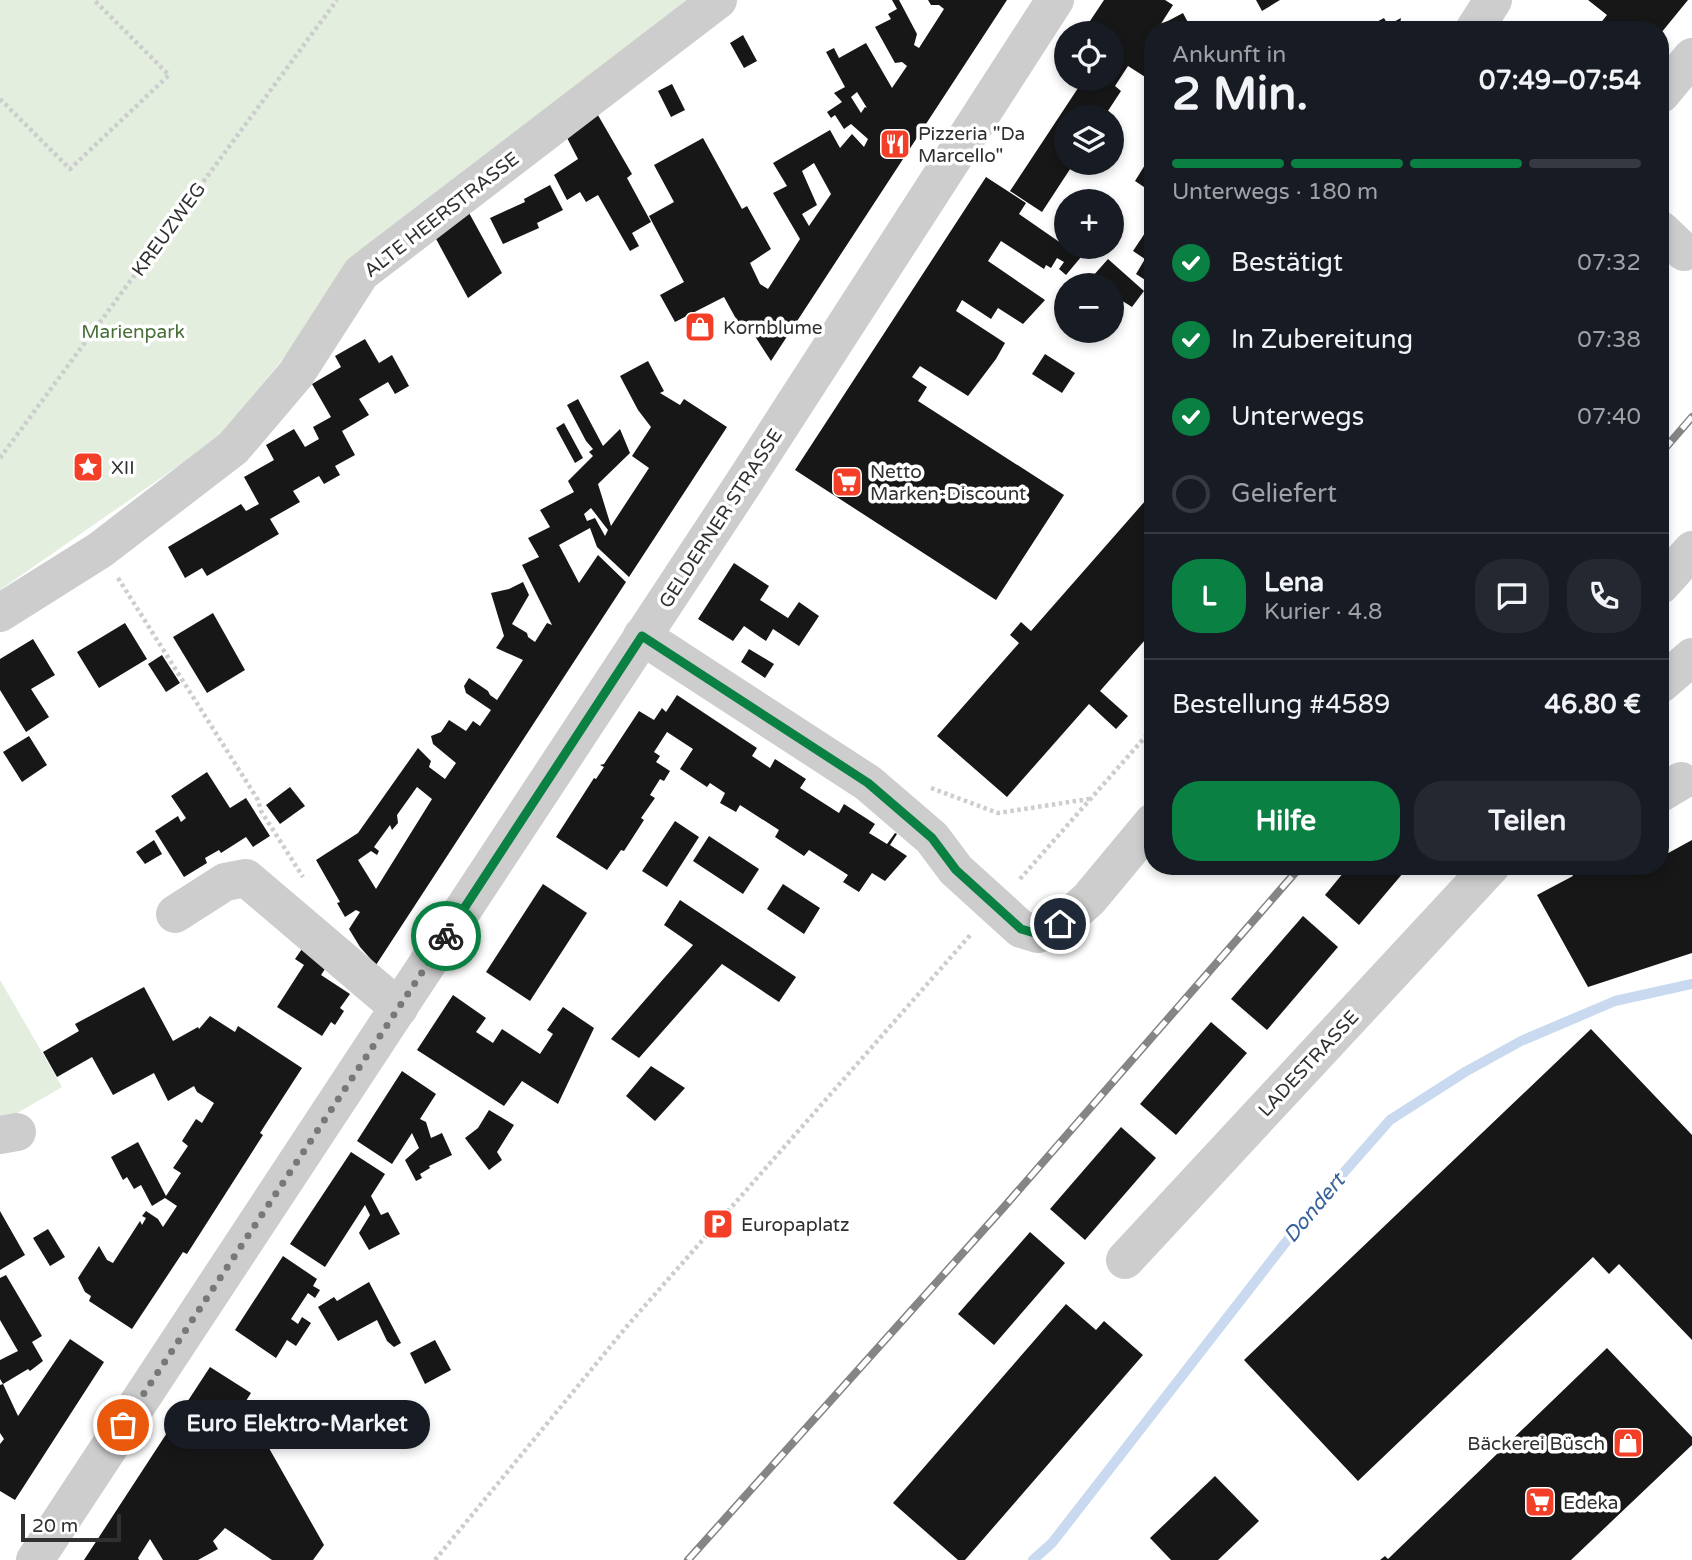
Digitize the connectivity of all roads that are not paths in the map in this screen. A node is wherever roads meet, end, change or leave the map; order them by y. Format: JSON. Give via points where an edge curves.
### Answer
{"nodes":[{"id":1,"x":718,"y":0,"type":"edge"},
{"id":2,"x":1055,"y":0,"type":"edge"},
{"id":3,"x":1493,"y":0,"type":"edge"},
{"id":4,"x":1480,"y":21,"type":"edge"},
{"id":5,"x":1692,"y":57,"type":"edge"},
{"id":6,"x":1669,"y":84,"type":"edge"},
{"id":7,"x":1692,"y":550,"type":"edge"},
{"id":8,"x":1669,"y":576,"type":"edge"},
{"id":9,"x":0,"y":613,"type":"edge"},
{"id":10,"x":642,"y":636,"type":"junction"},
{"id":11,"x":1692,"y":657,"type":"edge"},
{"id":12,"x":1669,"y":677,"type":"edge"},
{"id":13,"x":1144,"y":833,"type":"edge"},
{"id":14,"x":1483,"y":875,"type":"edge"},
{"id":15,"x":175,"y":914,"type":"dead end"},
{"id":16,"x":399,"y":1008,"type":"junction"},
{"id":17,"x":1125,"y":1260,"type":"dead end"},
{"id":18,"x":35,"y":1560,"type":"edge"}],
"edges":[{"from":1,"to":9,"type":"street","name":"ALTE HEERSTRASSE","via":[[361,273],[296,374],[233,449],[100,550]]},
{"from":2,"to":10,"type":"street","name":"GELDERNER STRASSE"},
{"from":3,"to":4,"type":"street"},
{"from":5,"to":6,"type":"street"},
{"from":7,"to":8,"type":"street"},
{"from":10,"to":13,"type":"street","via":[[868,783],[932,838],[956,870],[1021,929],[1038,934],[1060,924],[1088,899]]},
{"from":10,"to":16,"type":"street","name":"GELDERNER STRASSE"},
{"from":11,"to":12,"type":"street"},
{"from":14,"to":17,"type":"street","name":"LADESTRASSE"},
{"from":15,"to":16,"type":"street","via":[[225,882],[246,878]]},
{"from":16,"to":18,"type":"street","name":"GELDERNER STRASSE"}]}
